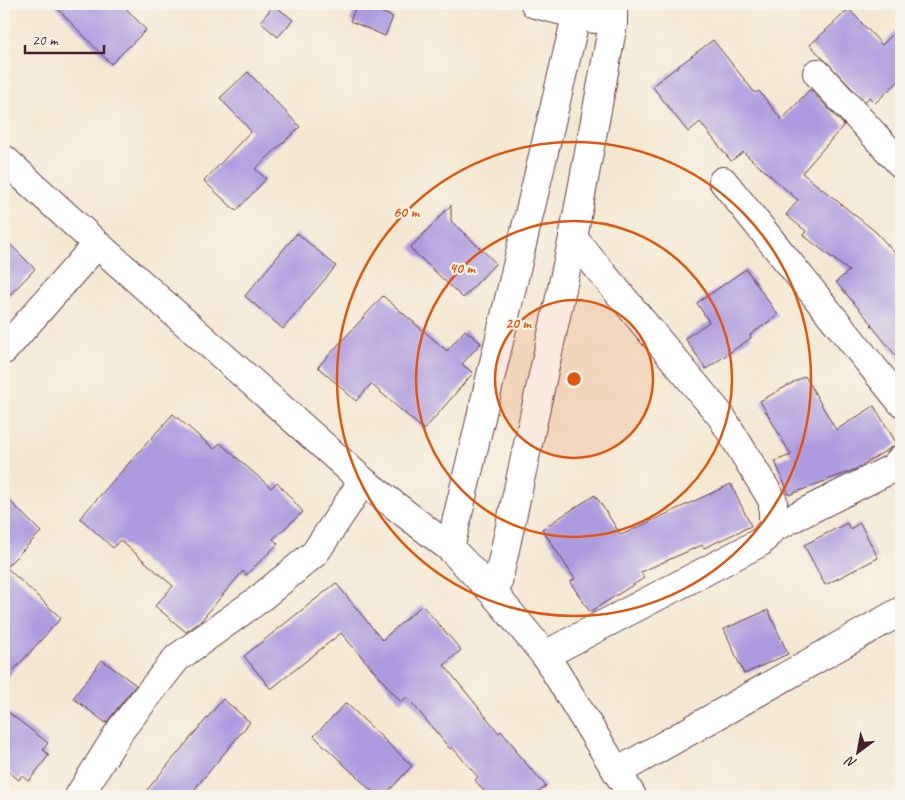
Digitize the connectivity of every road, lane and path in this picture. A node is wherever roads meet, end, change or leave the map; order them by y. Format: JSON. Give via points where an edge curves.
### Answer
{"nodes":[{"id":1,"x":535,"y":4,"type":"edge"},
{"id":2,"x":578,"y":9,"type":"edge"},
{"id":3,"x":613,"y":14,"type":"edge"},
{"id":4,"x":817,"y":73,"type":"dead end"},
{"id":5,"x":4,"y":158,"type":"edge"},
{"id":6,"x":901,"y":164,"type":"edge"},
{"id":7,"x":723,"y":181,"type":"dead end"},
{"id":8,"x":573,"y":238,"type":"junction"},
{"id":9,"x":97,"y":244,"type":"junction"},
{"id":10,"x":4,"y":350,"type":"edge"},
{"id":11,"x":901,"y":402,"type":"edge"},
{"id":12,"x":901,"y":458,"type":"edge"},
{"id":13,"x":363,"y":481,"type":"junction"},
{"id":14,"x":773,"y":528,"type":"junction"},
{"id":15,"x":450,"y":548,"type":"junction"},
{"id":16,"x":495,"y":595,"type":"junction"},
{"id":17,"x":901,"y":611,"type":"edge"},
{"id":18,"x":545,"y":655,"type":"junction"},
{"id":19,"x":617,"y":772,"type":"junction"},
{"id":20,"x":79,"y":796,"type":"edge"},
{"id":21,"x":632,"y":796,"type":"edge"}],
"edges":[{"from":1,"to":2,"type":"street"},
{"from":2,"to":3,"type":"street"},
{"from":2,"to":15,"type":"street"},
{"from":3,"to":8,"type":"street"},
{"from":4,"to":6,"type":"street"},
{"from":5,"to":9,"type":"street"},
{"from":7,"to":11,"type":"street"},
{"from":8,"to":14,"type":"street","via":[[722,416],[773,501]]},
{"from":8,"to":16,"type":"street"},
{"from":9,"to":10,"type":"street"},
{"from":9,"to":13,"type":"street"},
{"from":12,"to":14,"type":"street","via":[[892,468]]},
{"from":13,"to":15,"type":"street"},
{"from":13,"to":20,"type":"street","via":[[315,553],[258,600],[177,658],[121,729]]},
{"from":14,"to":18,"type":"street","via":[[761,542]]},
{"from":15,"to":16,"type":"street"},
{"from":16,"to":18,"type":"street"},
{"from":17,"to":19,"type":"street"},
{"from":18,"to":19,"type":"street"},
{"from":19,"to":21,"type":"street"}]}
